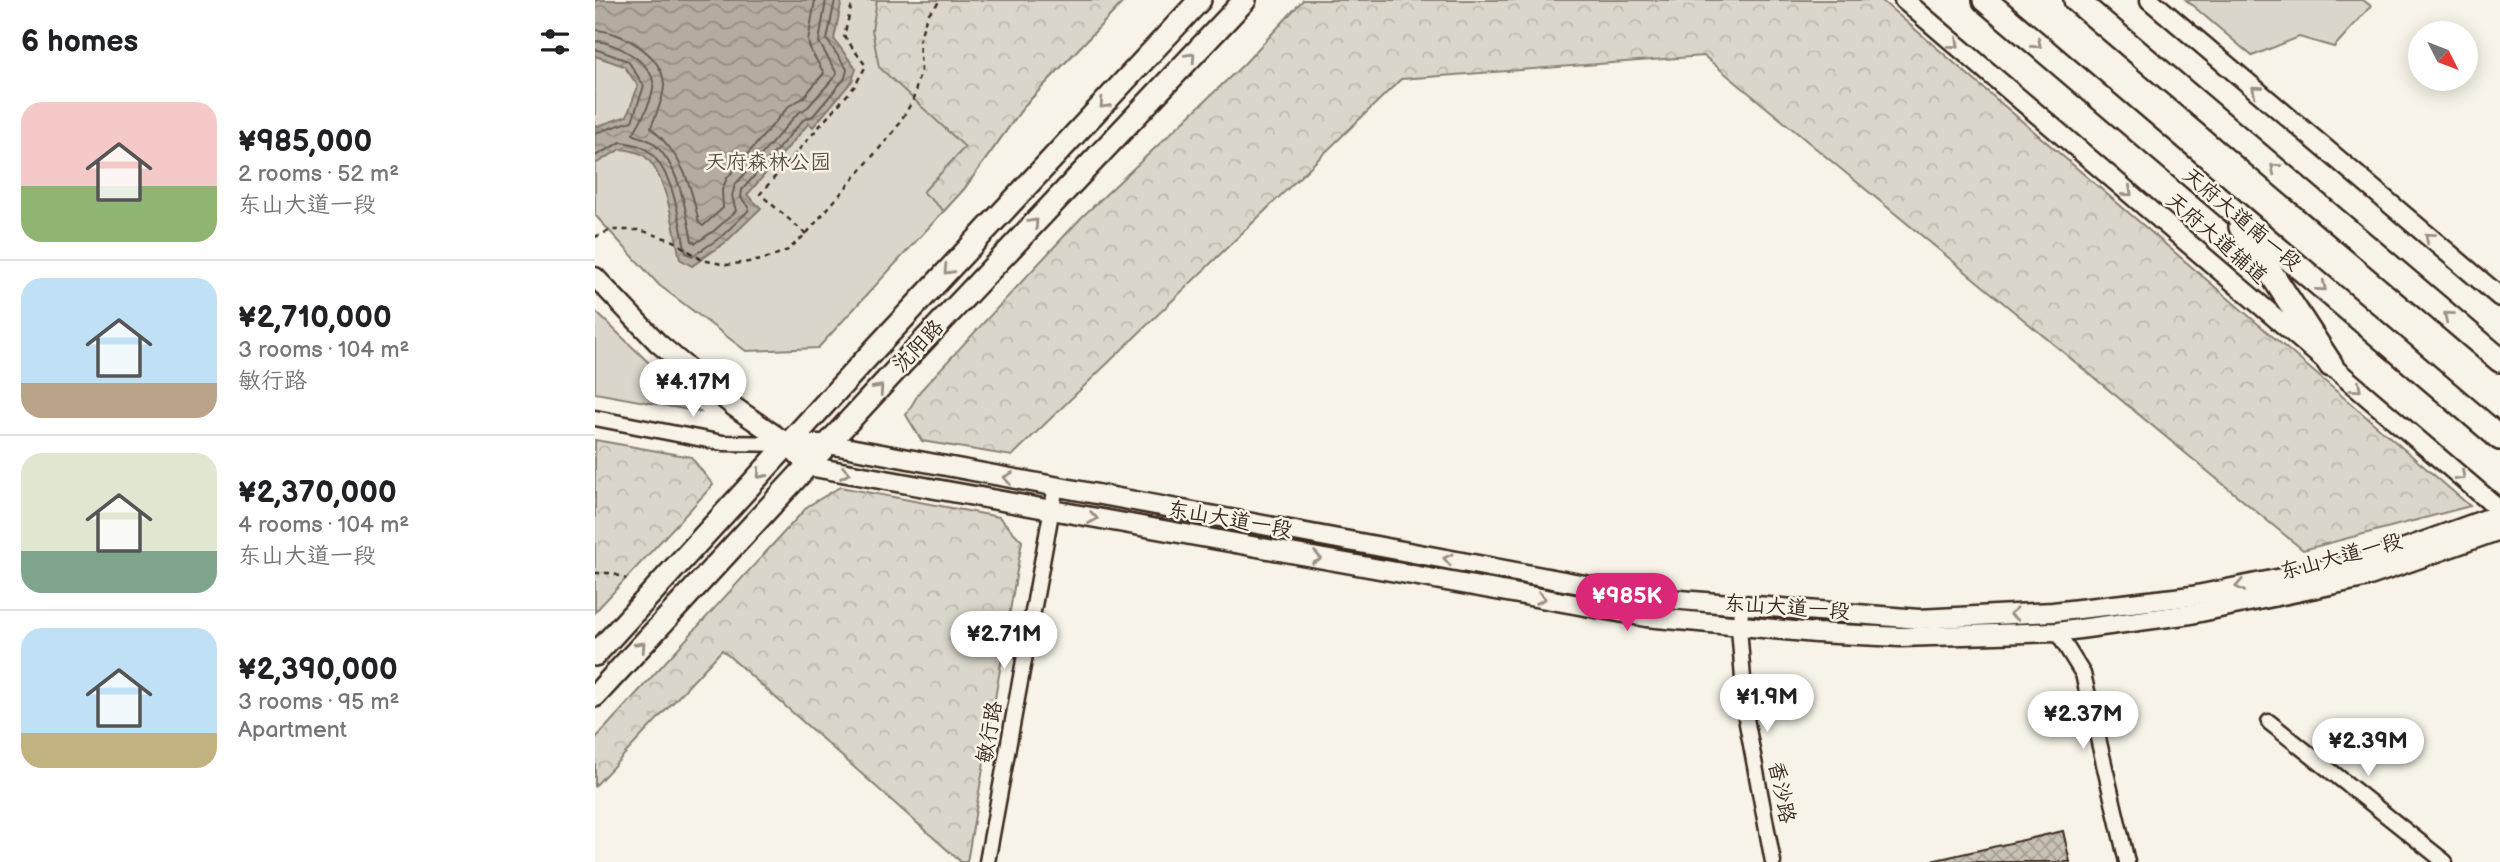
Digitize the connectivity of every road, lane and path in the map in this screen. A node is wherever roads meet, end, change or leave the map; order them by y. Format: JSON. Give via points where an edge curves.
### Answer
{"nodes":[{"id":1,"x":853,"y":0,"type":"edge"},
{"id":2,"x":941,"y":0,"type":"edge"},
{"id":3,"x":1200,"y":0,"type":"edge"},
{"id":4,"x":1245,"y":0,"type":"edge"},
{"id":5,"x":1904,"y":0,"type":"edge"},
{"id":6,"x":1985,"y":0,"type":"edge"},
{"id":7,"x":2076,"y":0,"type":"edge"},
{"id":8,"x":2150,"y":0,"type":"edge"},
{"id":9,"x":2228,"y":206,"type":"junction"},
{"id":10,"x":806,"y":234,"type":"junction"},
{"id":11,"x":595,"y":237,"type":"edge"},
{"id":12,"x":595,"y":276,"type":"edge"},
{"id":13,"x":2500,"y":298,"type":"edge"},
{"id":14,"x":2500,"y":360,"type":"edge"},
{"id":15,"x":2330,"y":365,"type":"junction"},
{"id":16,"x":595,"y":418,"type":"edge"},
{"id":17,"x":2500,"y":438,"type":"edge"},
{"id":18,"x":788,"y":444,"type":"junction"},
{"id":19,"x":828,"y":444,"type":"junction"},
{"id":20,"x":808,"y":466,"type":"junction"},
{"id":21,"x":1056,"y":486,"type":"junction"},
{"id":22,"x":1052,"y":510,"type":"junction"},
{"id":23,"x":2500,"y":512,"type":"edge"},
{"id":24,"x":2500,"y":530,"type":"edge"},
{"id":25,"x":595,"y":573,"type":"edge"},
{"id":26,"x":626,"y":579,"type":"dead end"},
{"id":27,"x":1742,"y":605,"type":"junction"},
{"id":28,"x":1739,"y":627,"type":"junction"},
{"id":29,"x":2057,"y":632,"type":"junction"},
{"id":30,"x":595,"y":655,"type":"edge"},
{"id":31,"x":595,"y":696,"type":"edge"},
{"id":32,"x":2269,"y":722,"type":"dead end"},
{"id":33,"x":987,"y":862,"type":"edge"},
{"id":34,"x":1773,"y":862,"type":"edge"},
{"id":35,"x":2127,"y":862,"type":"edge"},
{"id":36,"x":2445,"y":862,"type":"edge"}],
"edges":[{"from":1,"to":10,"type":"path","via":[[844,36],[866,66],[854,86],[759,194]]},
{"from":2,"to":10,"type":"path","via":[[927,15],[919,41],[921,69],[913,100],[895,129]]},
{"from":3,"to":18,"type":"main road","name":"沈阳路","one_way":true},
{"from":19,"to":4,"type":"main road","name":"沈阳路","one_way":true},
{"from":5,"to":15,"type":"street","name":"天府大道辅道","one_way":true},
{"from":6,"to":9,"type":"highway","name":"天府大道南一段","one_way":true},
{"from":14,"to":7,"type":"highway","one_way":true},
{"from":13,"to":8,"type":"street","one_way":true},
{"from":9,"to":15,"type":"highway"},
{"from":9,"to":17,"type":"highway","name":"天府大道南一段","one_way":true},
{"from":10,"to":11,"type":"path","via":[[788,250],[762,260],[727,265],[702,260],[674,242],[640,230],[611,230]]},
{"from":12,"to":18,"type":"street","via":[[658,343],[733,406]]},
{"from":15,"to":23,"type":"street","name":"天府大道辅道","one_way":true},
{"from":16,"to":18,"type":"street","name":"东山大道一段","via":[[723,443]]},
{"from":18,"to":19,"type":"street","name":"东山大道一段"},
{"from":18,"to":20,"type":"street"},
{"from":18,"to":30,"type":"main road","name":"沈阳路","one_way":true},
{"from":19,"to":20,"type":"main road","name":"沈阳路"},
{"from":21,"to":19,"type":"street","name":"东山大道一段","one_way":true},
{"from":20,"to":22,"type":"street","name":"东山大道一段","one_way":true},
{"from":31,"to":20,"type":"main road","name":"沈阳路","one_way":true},
{"from":21,"to":22,"type":"street","name":"敏行路"},
{"from":27,"to":21,"type":"street","name":"东山大道一段","one_way":true,"via":[[1655,598]]},
{"from":22,"to":28,"type":"street","name":"东山大道一段","one_way":true,"via":[[1646,617]]},
{"from":22,"to":33,"type":"street","name":"敏行路"},
{"from":23,"to":27,"type":"street","name":"东山大道一段","one_way":true,"via":[[2372,560],[2179,598],[2053,612],[1919,619]]},
{"from":24,"to":29,"type":"street","name":"东山大道一段","via":[[2364,578],[2191,614]]},
{"from":25,"to":26,"type":"path"},
{"from":27,"to":28,"type":"street","name":"香沙路"},
{"from":28,"to":29,"type":"street","name":"东山大道一段","via":[[1901,637]]},
{"from":28,"to":34,"type":"street","name":"香沙路","via":[[1746,718]]},
{"from":29,"to":35,"type":"street","via":[[2083,674]]},
{"from":32,"to":36,"type":"street"}]}
